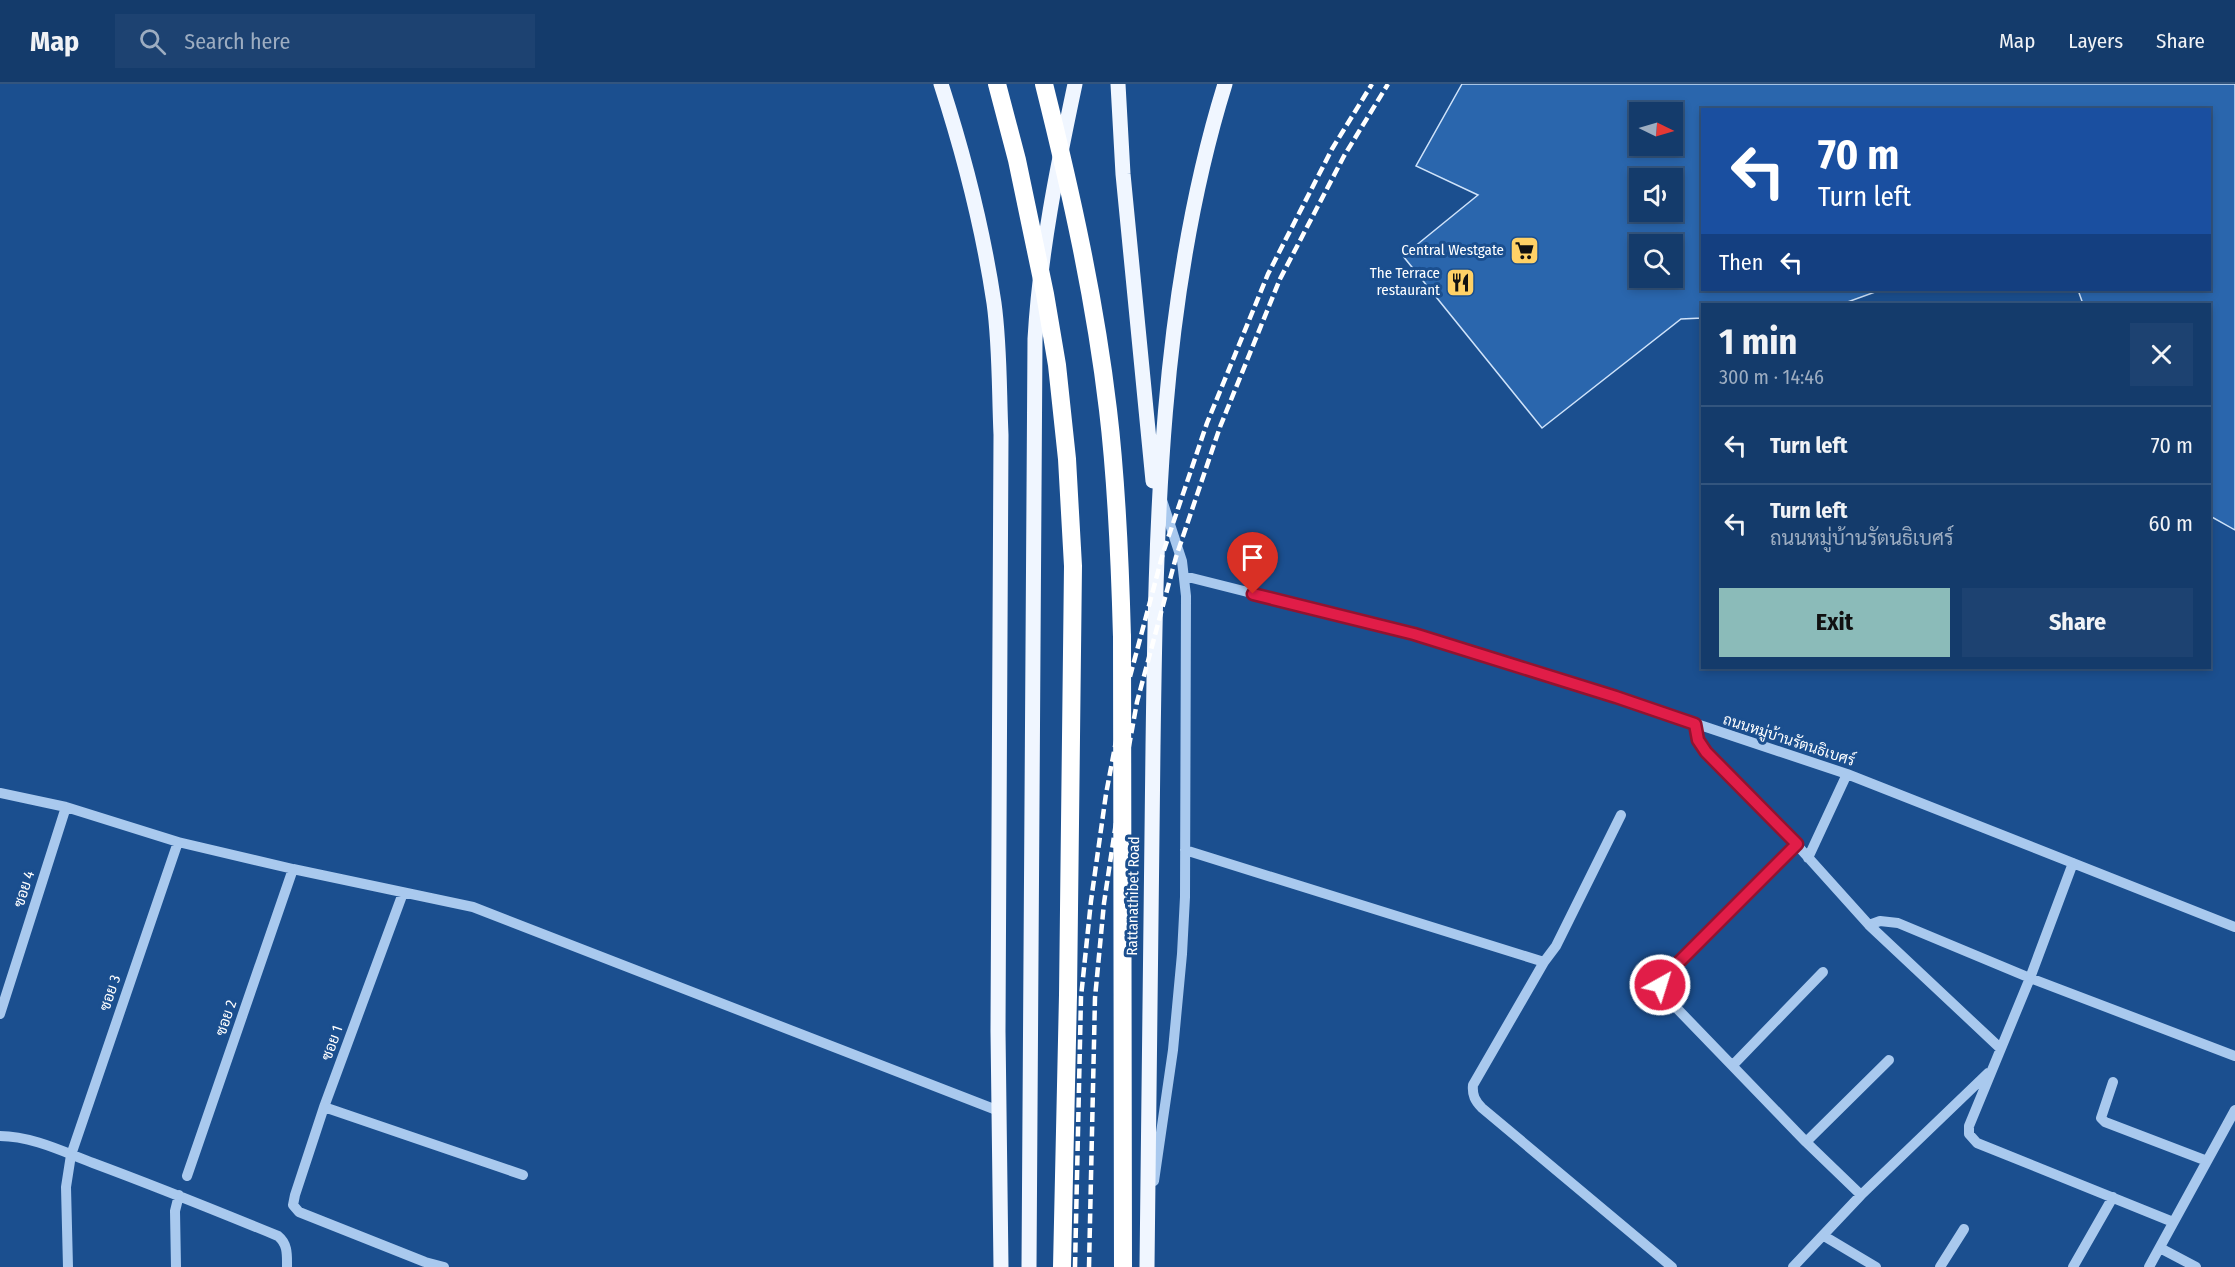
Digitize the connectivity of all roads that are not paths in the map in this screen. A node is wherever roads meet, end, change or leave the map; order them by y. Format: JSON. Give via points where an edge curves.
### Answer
{"nodes":[{"id":1,"x":941,"y":84,"type":"edge"},
{"id":2,"x":997,"y":84,"type":"edge"},
{"id":3,"x":1044,"y":84,"type":"edge"},
{"id":4,"x":1075,"y":84,"type":"edge"},
{"id":5,"x":1118,"y":84,"type":"edge"},
{"id":6,"x":1225,"y":84,"type":"edge"},
{"id":7,"x":1159,"y":492,"type":"junction"},
{"id":8,"x":1157,"y":526,"type":"junction"},
{"id":9,"x":1184,"y":576,"type":"junction"},
{"id":10,"x":1695,"y":724,"type":"junction"},
{"id":11,"x":1847,"y":774,"type":"junction"},
{"id":12,"x":0,"y":793,"type":"edge"},
{"id":13,"x":66,"y":807,"type":"junction"},
{"id":14,"x":1621,"y":815,"type":"dead end"},
{"id":15,"x":178,"y":842,"type":"junction"},
{"id":16,"x":1797,"y":844,"type":"junction"},
{"id":17,"x":1185,"y":850,"type":"junction"},
{"id":18,"x":1808,"y":858,"type":"junction"},
{"id":19,"x":2073,"y":863,"type":"junction"},
{"id":20,"x":293,"y":869,"type":"junction"},
{"id":21,"x":403,"y":893,"type":"junction"},
{"id":22,"x":1869,"y":925,"type":"junction"},
{"id":23,"x":2235,"y":927,"type":"edge"},
{"id":24,"x":1544,"y":962,"type":"junction"},
{"id":25,"x":1824,"y":972,"type":"dead end"},
{"id":26,"x":2030,"y":978,"type":"junction"},
{"id":27,"x":0,"y":1014,"type":"edge"},
{"id":28,"x":2000,"y":1048,"type":"junction"},
{"id":29,"x":2235,"y":1056,"type":"edge"},
{"id":30,"x":1889,"y":1060,"type":"dead end"},
{"id":31,"x":1733,"y":1065,"type":"junction"},
{"id":32,"x":1991,"y":1071,"type":"junction"},
{"id":33,"x":2113,"y":1082,"type":"dead end"},
{"id":34,"x":324,"y":1107,"type":"junction"},
{"id":35,"x":2235,"y":1110,"type":"edge"},
{"id":36,"x":999,"y":1111,"type":"junction"},
{"id":37,"x":0,"y":1136,"type":"edge"},
{"id":38,"x":1806,"y":1142,"type":"junction"},
{"id":39,"x":71,"y":1155,"type":"junction"},
{"id":40,"x":2207,"y":1161,"type":"junction"},
{"id":41,"x":523,"y":1175,"type":"dead end"},
{"id":42,"x":187,"y":1176,"type":"dead end"},
{"id":43,"x":179,"y":1195,"type":"junction"},
{"id":44,"x":1862,"y":1195,"type":"junction"},
{"id":45,"x":2113,"y":1197,"type":"junction"},
{"id":46,"x":1148,"y":1220,"type":"junction"},
{"id":47,"x":2173,"y":1222,"type":"junction"},
{"id":48,"x":1964,"y":1229,"type":"dead end"},
{"id":49,"x":1824,"y":1236,"type":"junction"},
{"id":50,"x":2160,"y":1248,"type":"junction"},
{"id":51,"x":68,"y":1267,"type":"edge"},
{"id":52,"x":176,"y":1267,"type":"edge"},
{"id":53,"x":288,"y":1267,"type":"edge"},
{"id":54,"x":444,"y":1267,"type":"edge"},
{"id":55,"x":1001,"y":1267,"type":"edge"},
{"id":56,"x":1029,"y":1267,"type":"edge"},
{"id":57,"x":1062,"y":1267,"type":"edge"},
{"id":58,"x":1123,"y":1267,"type":"edge"},
{"id":59,"x":1147,"y":1267,"type":"edge"},
{"id":60,"x":1672,"y":1267,"type":"edge"},
{"id":61,"x":1793,"y":1267,"type":"edge"},
{"id":62,"x":1876,"y":1267,"type":"edge"},
{"id":63,"x":1940,"y":1267,"type":"edge"},
{"id":64,"x":2073,"y":1267,"type":"edge"},
{"id":65,"x":2149,"y":1267,"type":"edge"},
{"id":66,"x":2196,"y":1267,"type":"edge"}],
"edges":[{"from":1,"to":36,"type":"main road","via":[[966,166],[981,235],[994,303],[999,368]]},
{"from":2,"to":57,"type":"highway","bridge":true,"via":[[1017,160],[1057,365],[1073,566]]},
{"from":3,"to":58,"type":"highway","bridge":true,"via":[[1089,281],[1109,420],[1119,538]]},
{"from":4,"to":56,"type":"main road","bridge":true,"via":[[1042,254],[1035,339]]},
{"from":5,"to":8,"type":"main road"},
{"from":6,"to":7,"type":"main road","via":[[1184,267]]},
{"from":7,"to":8,"type":"main road"},
{"from":7,"to":9,"type":"street"},
{"from":8,"to":46,"type":"main road","name":"Rattanathibet Road"},
{"from":9,"to":10,"type":"street","name":"ถนนหมู่บ้านรัตนธิเบศร์","via":[[1414,634]]},
{"from":9,"to":17,"type":"street"},
{"from":10,"to":11,"type":"street","name":"ถนนหมู่บ้านรัตนธิเบศร์"},
{"from":10,"to":16,"type":"street","via":[[1698,740],[1706,752]]},
{"from":11,"to":18,"type":"street"},
{"from":11,"to":19,"type":"street","name":"ถนนหมู่บ้านรัตนธิเบศร์"},
{"from":12,"to":13,"type":"street"},
{"from":13,"to":15,"type":"street"},
{"from":13,"to":27,"type":"street","name":"ซอย 4"},
{"from":14,"to":24,"type":"street","via":[[1556,946]]},
{"from":15,"to":20,"type":"street"},
{"from":15,"to":39,"type":"street","name":"ซอย 3"},
{"from":16,"to":18,"type":"street"},
{"from":16,"to":31,"type":"street","via":[[1660,985],[1662,993]]},
{"from":17,"to":24,"type":"street"},
{"from":17,"to":46,"type":"street","via":[[1179,1008]]},
{"from":18,"to":22,"type":"street"},
{"from":19,"to":23,"type":"street","name":"ถนนหมู่บ้านรัตนธิเบศร์"},
{"from":19,"to":26,"type":"street"},
{"from":20,"to":21,"type":"street"},
{"from":20,"to":42,"type":"street","name":"ซอย 2"},
{"from":21,"to":34,"type":"street","name":"ซอย 1"},
{"from":21,"to":36,"type":"street","via":[[473,907]]},
{"from":22,"to":26,"type":"street","via":[[1880,921],[1898,923]]},
{"from":22,"to":28,"type":"street"},
{"from":24,"to":60,"type":"street","via":[[1473,1085],[1475,1101]]},
{"from":25,"to":31,"type":"street"},
{"from":26,"to":28,"type":"street"},
{"from":26,"to":29,"type":"street"},
{"from":28,"to":32,"type":"street"},
{"from":30,"to":38,"type":"street"},
{"from":31,"to":38,"type":"street"},
{"from":32,"to":44,"type":"street"},
{"from":32,"to":45,"type":"street","via":[[1969,1126],[1971,1139]]},
{"from":33,"to":40,"type":"street","via":[[2101,1112],[2105,1122]]},
{"from":34,"to":41,"type":"street"},
{"from":34,"to":54,"type":"street","name":"ซอย 1","via":[[293,1205],[299,1212]]},
{"from":35,"to":40,"type":"street"},
{"from":36,"to":55,"type":"main road"},
{"from":37,"to":39,"type":"street","via":[[15,1136]]},
{"from":38,"to":44,"type":"street"},
{"from":39,"to":43,"type":"street"},
{"from":39,"to":51,"type":"street","name":"ซอย 3","via":[[66,1187]]},
{"from":40,"to":47,"type":"street"},
{"from":43,"to":52,"type":"street","via":[[175,1211]]},
{"from":43,"to":53,"type":"street","via":[[278,1236],[284,1241]]},
{"from":44,"to":49,"type":"street"},
{"from":45,"to":47,"type":"street"},
{"from":45,"to":64,"type":"street"},
{"from":46,"to":59,"type":"main road","name":"Rattanathibet Road"},
{"from":47,"to":50,"type":"street"},
{"from":48,"to":63,"type":"street"},
{"from":49,"to":61,"type":"street"},
{"from":49,"to":62,"type":"street"},
{"from":50,"to":65,"type":"street"},
{"from":50,"to":66,"type":"street"}]}
